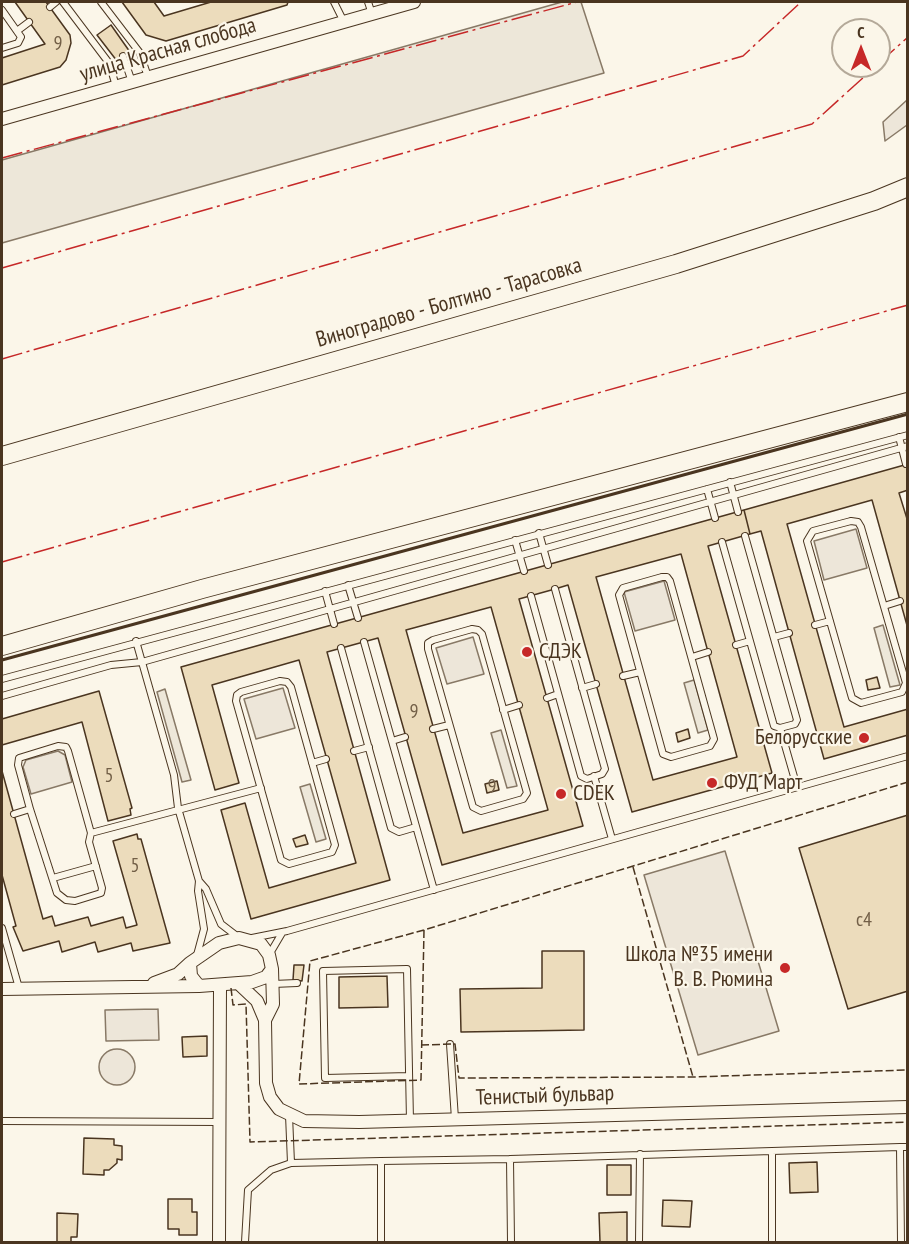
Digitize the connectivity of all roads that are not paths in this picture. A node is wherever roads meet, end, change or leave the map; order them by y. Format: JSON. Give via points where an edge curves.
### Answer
{"nodes":[{"id":1,"x":56,"y":2,"type":"edge"},
{"id":2,"x":63,"y":2,"type":"edge"},
{"id":3,"x":101,"y":2,"type":"edge"},
{"id":4,"x":334,"y":2,"type":"edge"},
{"id":5,"x":414,"y":2,"type":"edge"},
{"id":6,"x":50,"y":7,"type":"dead end"},
{"id":7,"x":370,"y":8,"type":"edge"},
{"id":8,"x":2,"y":10,"type":"edge"},
{"id":9,"x":29,"y":22,"type":"dead end"},
{"id":10,"x":344,"y":22,"type":"junction"},
{"id":11,"x":17,"y":31,"type":"junction"},
{"id":12,"x":2,"y":48,"type":"edge"},
{"id":13,"x":123,"y":56,"type":"dead end"},
{"id":14,"x":148,"y":77,"type":"junction"},
{"id":15,"x":132,"y":82,"type":"junction"},
{"id":16,"x":116,"y":87,"type":"junction"},
{"id":17,"x":2,"y":119,"type":"edge"},
{"id":18,"x":908,"y":187,"type":"edge"},
{"id":19,"x":908,"y":402,"type":"edge"},
{"id":20,"x":908,"y":435,"type":"edge"},
{"id":21,"x":899,"y":437,"type":"junction"},
{"id":22,"x":905,"y":447,"type":"edge"},
{"id":23,"x":2,"y":456,"type":"edge"},
{"id":24,"x":906,"y":464,"type":"edge"},
{"id":25,"x":730,"y":482,"type":"junction"},
{"id":26,"x":707,"y":489,"type":"junction"},
{"id":27,"x":734,"y":495,"type":"junction"},
{"id":28,"x":711,"y":502,"type":"junction"},
{"id":29,"x":738,"y":512,"type":"dead end"},
{"id":30,"x":715,"y":518,"type":"dead end"},
{"id":31,"x":539,"y":533,"type":"junction"},
{"id":32,"x":745,"y":536,"type":"dead end"},
{"id":33,"x":515,"y":540,"type":"junction"},
{"id":34,"x":722,"y":542,"type":"dead end"},
{"id":35,"x":543,"y":549,"type":"junction"},
{"id":36,"x":519,"y":556,"type":"junction"},
{"id":37,"x":548,"y":565,"type":"dead end"},
{"id":38,"x":524,"y":571,"type":"dead end"},
{"id":39,"x":348,"y":585,"type":"junction"},
{"id":40,"x":555,"y":589,"type":"dead end"},
{"id":41,"x":325,"y":591,"type":"junction"},
{"id":42,"x":531,"y":596,"type":"dead end"},
{"id":43,"x":900,"y":601,"type":"dead end"},
{"id":44,"x":353,"y":603,"type":"junction"},
{"id":45,"x":884,"y":606,"type":"junction"},
{"id":46,"x":330,"y":609,"type":"junction"},
{"id":47,"x":358,"y":618,"type":"dead end"},
{"id":48,"x":830,"y":621,"type":"junction"},
{"id":49,"x":334,"y":624,"type":"dead end"},
{"id":50,"x":815,"y":625,"type":"dead end"},
{"id":51,"x":789,"y":633,"type":"dead end"},
{"id":52,"x":774,"y":637,"type":"junction"},
{"id":53,"x":136,"y":641,"type":"junction"},
{"id":54,"x":750,"y":641,"type":"junction"},
{"id":55,"x":364,"y":642,"type":"dead end"},
{"id":56,"x":736,"y":645,"type":"dead end"},
{"id":57,"x":2,"y":646,"type":"edge"},
{"id":58,"x":341,"y":648,"type":"dead end"},
{"id":59,"x":708,"y":652,"type":"dead end"},
{"id":60,"x":692,"y":657,"type":"junction"},
{"id":61,"x":142,"y":662,"type":"junction"},
{"id":62,"x":640,"y":672,"type":"junction"},
{"id":63,"x":623,"y":676,"type":"dead end"},
{"id":64,"x":2,"y":679,"type":"edge"},
{"id":65,"x":596,"y":684,"type":"dead end"},
{"id":66,"x":582,"y":688,"type":"junction"},
{"id":67,"x":558,"y":694,"type":"junction"},
{"id":68,"x":2,"y":696,"type":"edge"},
{"id":69,"x":547,"y":698,"type":"dead end"},
{"id":70,"x":519,"y":705,"type":"dead end"},
{"id":71,"x":503,"y":710,"type":"junction"},
{"id":72,"x":449,"y":725,"type":"junction"},
{"id":73,"x":780,"y":728,"type":"junction"},
{"id":74,"x":434,"y":729,"type":"dead end"},
{"id":75,"x":405,"y":737,"type":"dead end"},
{"id":76,"x":392,"y":741,"type":"junction"},
{"id":77,"x":369,"y":747,"type":"junction"},
{"id":78,"x":354,"y":751,"type":"dead end"},
{"id":79,"x":908,"y":756,"type":"edge"},
{"id":80,"x":326,"y":759,"type":"dead end"},
{"id":81,"x":312,"y":763,"type":"junction"},
{"id":82,"x":594,"y":777,"type":"junction"},
{"id":83,"x":261,"y":788,"type":"junction"},
{"id":84,"x":797,"y":788,"type":"junction"},
{"id":85,"x":178,"y":808,"type":"junction"},
{"id":86,"x":30,"y":809,"type":"junction"},
{"id":87,"x":14,"y":814,"type":"dead end"},
{"id":88,"x":416,"y":827,"type":"junction"},
{"id":89,"x":92,"y":833,"type":"junction"},
{"id":90,"x":612,"y":839,"type":"junction"},
{"id":91,"x":96,"y":866,"type":"junction"},
{"id":92,"x":53,"y":878,"type":"junction"},
{"id":93,"x":199,"y":881,"type":"junction"},
{"id":94,"x":434,"y":890,"type":"junction"},
{"id":95,"x":2,"y":928,"type":"edge"},
{"id":96,"x":282,"y":932,"type":"junction"},
{"id":97,"x":244,"y":938,"type":"junction"},
{"id":98,"x":269,"y":956,"type":"junction"},
{"id":99,"x":193,"y":960,"type":"junction"},
{"id":100,"x":272,"y":969,"type":"junction"},
{"id":101,"x":297,"y":982,"type":"dead end"},
{"id":102,"x":240,"y":984,"type":"junction"},
{"id":103,"x":273,"y":984,"type":"junction"},
{"id":104,"x":199,"y":986,"type":"junction"},
{"id":105,"x":220,"y":986,"type":"junction"},
{"id":106,"x":141,"y":987,"type":"junction"},
{"id":107,"x":19,"y":989,"type":"junction"},
{"id":108,"x":2,"y":990,"type":"edge"},
{"id":109,"x":265,"y":1020,"type":"junction"},
{"id":110,"x":450,"y":1044,"type":"dead end"},
{"id":111,"x":409,"y":1076,"type":"junction"},
{"id":112,"x":908,"y":1107,"type":"edge"},
{"id":113,"x":289,"y":1115,"type":"junction"},
{"id":114,"x":455,"y":1119,"type":"junction"},
{"id":115,"x":2,"y":1121,"type":"edge"},
{"id":116,"x":410,"y":1121,"type":"junction"},
{"id":117,"x":221,"y":1122,"type":"junction"},
{"id":118,"x":900,"y":1147,"type":"junction"},
{"id":119,"x":908,"y":1147,"type":"edge"},
{"id":120,"x":772,"y":1151,"type":"junction"},
{"id":121,"x":640,"y":1154,"type":"junction"},
{"id":122,"x":510,"y":1159,"type":"junction"},
{"id":123,"x":381,"y":1161,"type":"junction"},
{"id":124,"x":291,"y":1163,"type":"junction"},
{"id":125,"x":219,"y":1242,"type":"edge"},
{"id":126,"x":245,"y":1242,"type":"edge"},
{"id":127,"x":381,"y":1242,"type":"edge"},
{"id":128,"x":511,"y":1242,"type":"edge"},
{"id":129,"x":639,"y":1242,"type":"edge"},
{"id":130,"x":772,"y":1242,"type":"edge"},
{"id":131,"x":901,"y":1242,"type":"edge"}],
"edges":[{"from":1,"to":6,"type":"lane"},
{"from":2,"to":16,"type":"lane","via":[[109,63]]},
{"from":3,"to":14,"type":"lane","via":[[140,53]]},
{"from":4,"to":10,"type":"lane"},
{"from":5,"to":7,"type":"street","name":"улица Красная слобода"},
{"from":7,"to":10,"type":"street","name":"улица Красная слобода"},
{"from":8,"to":11,"type":"lane"},
{"from":9,"to":11,"type":"lane"},
{"from":10,"to":14,"type":"street","name":"улица Красная слобода"},
{"from":11,"to":12,"type":"lane","via":[[20,41]]},
{"from":13,"to":15,"type":"lane"},
{"from":14,"to":15,"type":"street","name":"улица Красная слобода"},
{"from":15,"to":16,"type":"street","name":"улица Красная слобода"},
{"from":16,"to":17,"type":"street","name":"улица Красная слобода"},
{"from":18,"to":23,"type":"main road","name":"Виноградово - Болтино - Тарасовка","via":[[676,264]]},
{"from":19,"to":57,"type":"main road"},
{"from":20,"to":21,"type":"lane"},
{"from":21,"to":22,"type":"lane"},
{"from":21,"to":25,"type":"lane"},
{"from":22,"to":24,"type":"lane"},
{"from":22,"to":27,"type":"lane"},
{"from":25,"to":26,"type":"lane"},
{"from":25,"to":27,"type":"lane"},
{"from":26,"to":28,"type":"lane"},
{"from":26,"to":31,"type":"lane"},
{"from":27,"to":28,"type":"lane"},
{"from":27,"to":29,"type":"lane"},
{"from":28,"to":30,"type":"lane"},
{"from":28,"to":35,"type":"lane"},
{"from":31,"to":33,"type":"lane"},
{"from":31,"to":35,"type":"lane"},
{"from":32,"to":52,"type":"lane"},
{"from":33,"to":36,"type":"lane"},
{"from":33,"to":39,"type":"lane"},
{"from":34,"to":54,"type":"lane"},
{"from":35,"to":36,"type":"lane"},
{"from":35,"to":37,"type":"lane"},
{"from":36,"to":38,"type":"lane"},
{"from":36,"to":44,"type":"lane"},
{"from":39,"to":41,"type":"lane"},
{"from":39,"to":44,"type":"lane"},
{"from":40,"to":66,"type":"lane"},
{"from":41,"to":46,"type":"lane"},
{"from":41,"to":53,"type":"lane"},
{"from":42,"to":67,"type":"lane"},
{"from":43,"to":45,"type":"lane"},
{"from":44,"to":46,"type":"lane"},
{"from":44,"to":47,"type":"lane"},
{"from":45,"to":48,"type":"lane","via":[[906,683],[902,692],[885,697],[861,703],[852,698]]},
{"from":45,"to":48,"type":"lane","via":[[858,522],[813,531],[807,541]]},
{"from":46,"to":49,"type":"lane"},
{"from":46,"to":61,"type":"lane"},
{"from":48,"to":50,"type":"lane"},
{"from":51,"to":52,"type":"lane"},
{"from":52,"to":73,"type":"lane","via":[[797,720]]},
{"from":53,"to":61,"type":"lane"},
{"from":53,"to":64,"type":"lane"},
{"from":54,"to":56,"type":"lane"},
{"from":54,"to":73,"type":"lane","via":[[774,726]]},
{"from":55,"to":76,"type":"lane"},
{"from":58,"to":77,"type":"lane"},
{"from":59,"to":60,"type":"lane"},
{"from":60,"to":62,"type":"lane","via":[[670,581],[662,577],[623,588],[619,595]]},
{"from":60,"to":62,"type":"lane","via":[[714,739],[714,743],[703,748],[670,757],[663,754]]},
{"from":61,"to":68,"type":"lane","via":[[111,665]]},
{"from":61,"to":85,"type":"lane","via":[[174,775]]},
{"from":62,"to":63,"type":"lane"},
{"from":65,"to":66,"type":"lane"},
{"from":66,"to":82,"type":"lane","via":[[605,769]]},
{"from":67,"to":69,"type":"lane"},
{"from":67,"to":82,"type":"lane","via":[[581,776]]},
{"from":70,"to":71,"type":"lane"},
{"from":71,"to":72,"type":"lane","via":[[482,634],[472,629],[428,644]]},
{"from":71,"to":72,"type":"lane","via":[[527,793],[523,800],[475,810]]},
{"from":72,"to":74,"type":"lane"},
{"from":73,"to":84,"type":"lane"},
{"from":75,"to":76,"type":"lane"},
{"from":76,"to":88,"type":"lane"},
{"from":77,"to":78,"type":"lane"},
{"from":77,"to":88,"type":"lane","via":[[391,828],[399,832]]},
{"from":79,"to":84,"type":"lane"},
{"from":80,"to":81,"type":"lane"},
{"from":81,"to":83,"type":"lane","via":[[335,845],[332,852],[284,863]]},
{"from":81,"to":83,"type":"lane","via":[[287,682],[241,692],[236,701]]},
{"from":82,"to":90,"type":"lane"},
{"from":83,"to":85,"type":"lane"},
{"from":84,"to":90,"type":"lane"},
{"from":85,"to":89,"type":"lane"},
{"from":85,"to":93,"type":"lane"},
{"from":86,"to":87,"type":"lane"},
{"from":86,"to":89,"type":"lane","via":[[19,758],[63,746],[68,751]]},
{"from":86,"to":92,"type":"lane"},
{"from":88,"to":94,"type":"lane"},
{"from":89,"to":91,"type":"lane","via":[[89,842]]},
{"from":90,"to":94,"type":"lane"},
{"from":91,"to":92,"type":"lane"},
{"from":91,"to":92,"type":"lane","via":[[101,893],[75,901],[59,896]]},
{"from":93,"to":97,"type":"lane","via":[[221,924]]},
{"from":93,"to":99,"type":"lane","via":[[204,929]]},
{"from":94,"to":96,"type":"lane"},
{"from":95,"to":107,"type":"lane"},
{"from":96,"to":97,"type":"lane"},
{"from":96,"to":98,"type":"lane"},
{"from":97,"to":98,"type":"street","via":[[261,944]]},
{"from":97,"to":99,"type":"street","via":[[219,943]]},
{"from":98,"to":100,"type":"street"},
{"from":99,"to":104,"type":"street","via":[[190,976]]},
{"from":99,"to":106,"type":"street","via":[[178,974]]},
{"from":100,"to":102,"type":"street","via":[[267,976]]},
{"from":100,"to":103,"type":"street"},
{"from":101,"to":103,"type":"lane"},
{"from":102,"to":105,"type":"street"},
{"from":102,"to":109,"type":"street","via":[[257,1002]]},
{"from":103,"to":109,"type":"street","via":[[273,1004]]},
{"from":104,"to":105,"type":"street"},
{"from":104,"to":106,"type":"street"},
{"from":105,"to":117,"type":"street"},
{"from":106,"to":107,"type":"street"},
{"from":107,"to":108,"type":"street"},
{"from":109,"to":113,"type":"street","via":[[268,1090],[279,1109]]},
{"from":110,"to":114,"type":"lane"},
{"from":111,"to":111,"type":"lane","via":[[407,969],[323,970],[326,1078]]},
{"from":111,"to":116,"type":"lane"},
{"from":112,"to":114,"type":"street","name":"Тенистый бульвар"},
{"from":113,"to":116,"type":"street","name":"Тенистый бульвар","via":[[304,1121],[338,1123]]},
{"from":113,"to":124,"type":"lane"},
{"from":114,"to":116,"type":"street","name":"Тенистый бульвар"},
{"from":115,"to":117,"type":"lane"},
{"from":117,"to":125,"type":"street"},
{"from":118,"to":119,"type":"lane"},
{"from":118,"to":120,"type":"lane"},
{"from":118,"to":131,"type":"lane"},
{"from":120,"to":121,"type":"lane"},
{"from":120,"to":130,"type":"lane"},
{"from":121,"to":122,"type":"lane"},
{"from":121,"to":129,"type":"lane"},
{"from":122,"to":123,"type":"lane"},
{"from":122,"to":128,"type":"lane"},
{"from":123,"to":124,"type":"lane"},
{"from":123,"to":127,"type":"lane"},
{"from":124,"to":126,"type":"lane","via":[[271,1170],[248,1190]]}]}
